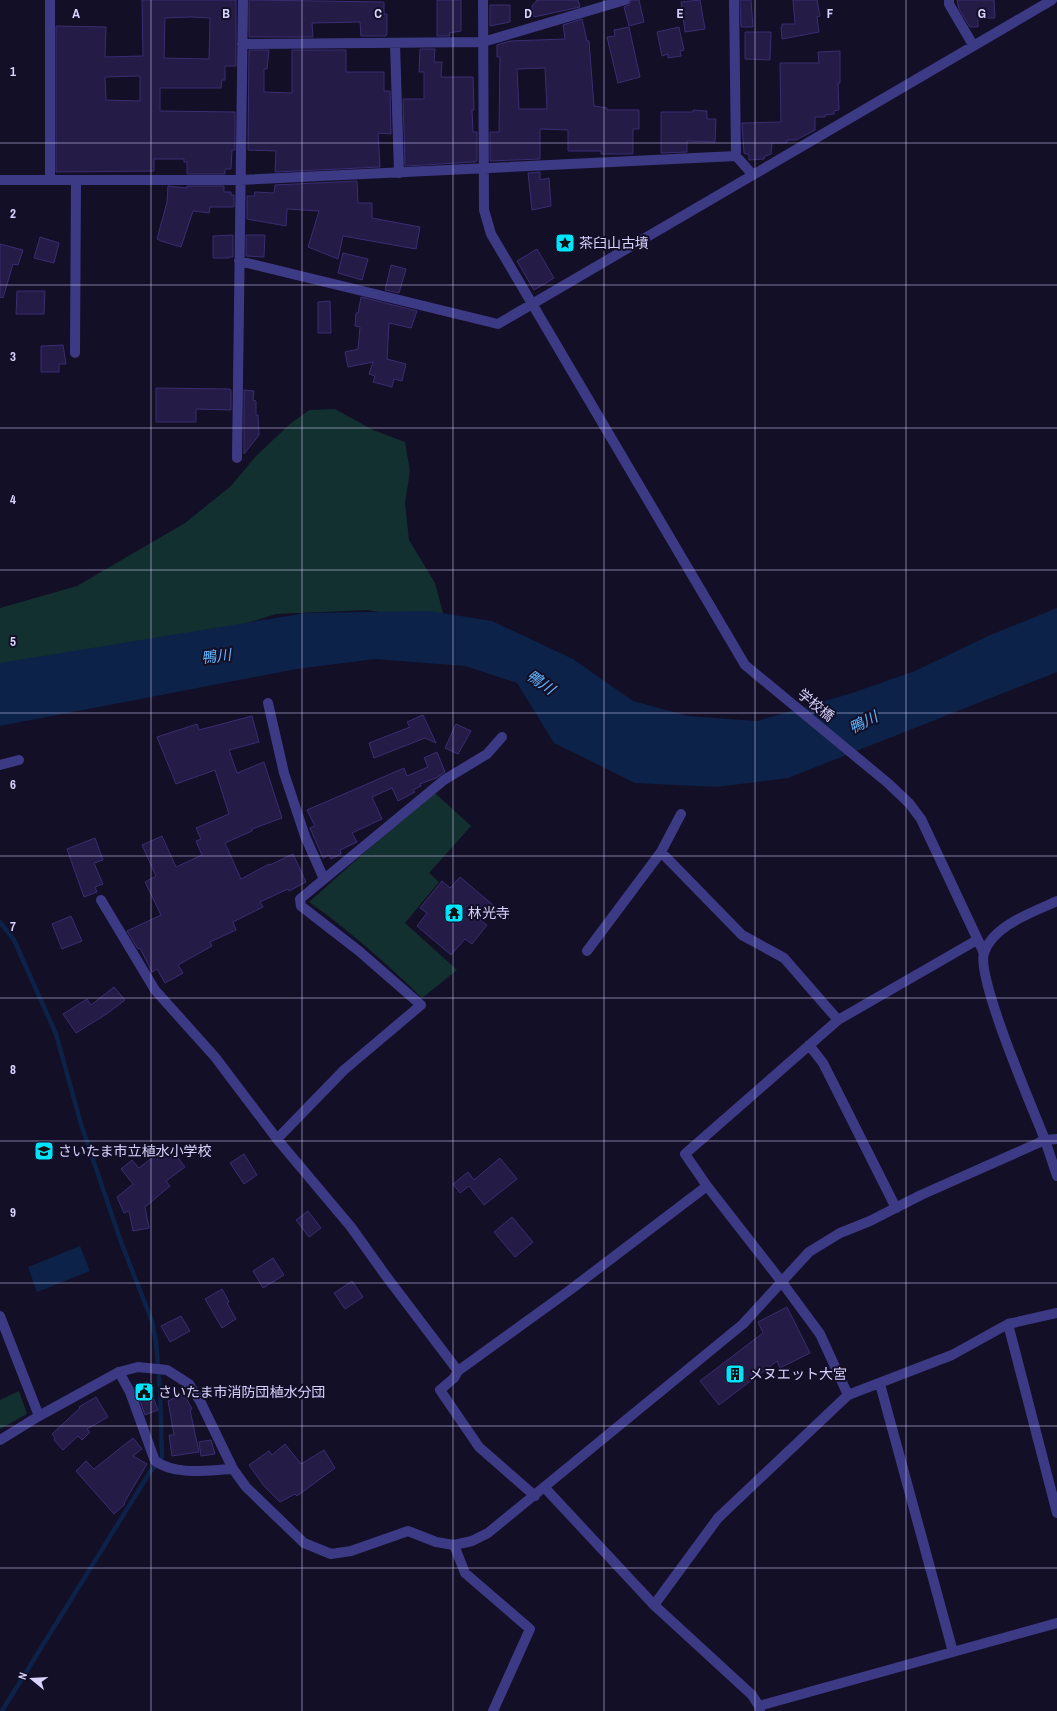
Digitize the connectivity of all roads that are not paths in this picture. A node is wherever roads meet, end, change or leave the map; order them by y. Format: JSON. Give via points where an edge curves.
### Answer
{"nodes":[{"id":1,"x":50,"y":0,"type":"edge"},
{"id":2,"x":243,"y":0,"type":"edge"},
{"id":3,"x":482,"y":0,"type":"edge"},
{"id":4,"x":625,"y":0,"type":"edge"},
{"id":5,"x":734,"y":0,"type":"edge"},
{"id":6,"x":949,"y":0,"type":"edge"},
{"id":7,"x":1052,"y":0,"type":"edge"},
{"id":8,"x":483,"y":42,"type":"junction"},
{"id":9,"x":395,"y":43,"type":"junction"},
{"id":10,"x":242,"y":44,"type":"junction"},
{"id":11,"x":973,"y":45,"type":"junction"},
{"id":12,"x":736,"y":156,"type":"junction"},
{"id":13,"x":483,"y":169,"type":"junction"},
{"id":14,"x":399,"y":173,"type":"junction"},
{"id":15,"x":753,"y":175,"type":"junction"},
{"id":16,"x":0,"y":180,"type":"edge"},
{"id":17,"x":50,"y":180,"type":"junction"},
{"id":18,"x":76,"y":180,"type":"junction"},
{"id":19,"x":240,"y":180,"type":"junction"},
{"id":20,"x":239,"y":261,"type":"junction"},
{"id":21,"x":531,"y":304,"type":"junction"},
{"id":22,"x":76,"y":353,"type":"dead end"},
{"id":23,"x":237,"y":458,"type":"dead end"},
{"id":24,"x":268,"y":703,"type":"dead end"},
{"id":25,"x":502,"y":737,"type":"dead end"},
{"id":26,"x":19,"y":760,"type":"dead end"},
{"id":27,"x":0,"y":765,"type":"edge"},
{"id":28,"x":681,"y":814,"type":"dead end"},
{"id":29,"x":661,"y":852,"type":"junction"},
{"id":30,"x":324,"y":879,"type":"junction"},
{"id":31,"x":101,"y":900,"type":"dead end"},
{"id":32,"x":1057,"y":901,"type":"edge"},
{"id":33,"x":977,"y":940,"type":"junction"},
{"id":34,"x":587,"y":951,"type":"dead end"},
{"id":35,"x":984,"y":953,"type":"junction"},
{"id":36,"x":838,"y":1020,"type":"junction"},
{"id":37,"x":809,"y":1045,"type":"junction"},
{"id":38,"x":277,"y":1139,"type":"junction"},
{"id":39,"x":1057,"y":1139,"type":"edge"},
{"id":40,"x":1045,"y":1140,"type":"junction"},
{"id":41,"x":1057,"y":1176,"type":"edge"},
{"id":42,"x":707,"y":1186,"type":"junction"},
{"id":43,"x":896,"y":1208,"type":"junction"},
{"id":44,"x":781,"y":1281,"type":"junction"},
{"id":45,"x":1057,"y":1314,"type":"edge"},
{"id":46,"x":0,"y":1316,"type":"edge"},
{"id":47,"x":1008,"y":1324,"type":"junction"},
{"id":48,"x":458,"y":1371,"type":"junction"},
{"id":49,"x":119,"y":1372,"type":"junction"},
{"id":50,"x":880,"y":1384,"type":"junction"},
{"id":51,"x":848,"y":1395,"type":"junction"},
{"id":52,"x":39,"y":1416,"type":"junction"},
{"id":53,"x":0,"y":1440,"type":"edge"},
{"id":54,"x":233,"y":1469,"type":"junction"},
{"id":55,"x":545,"y":1488,"type":"junction"},
{"id":56,"x":535,"y":1496,"type":"junction"},
{"id":57,"x":1057,"y":1513,"type":"edge"},
{"id":58,"x":454,"y":1545,"type":"junction"},
{"id":59,"x":654,"y":1605,"type":"junction"},
{"id":60,"x":1057,"y":1623,"type":"edge"},
{"id":61,"x":953,"y":1652,"type":"junction"},
{"id":62,"x":760,"y":1709,"type":"edge"},
{"id":63,"x":493,"y":1711,"type":"edge"}],
"edges":[{"from":1,"to":17,"type":"street"},
{"from":2,"to":10,"type":"street"},
{"from":3,"to":8,"type":"street","name":"学校橋"},
{"from":4,"to":8,"type":"street"},
{"from":5,"to":12,"type":"street"},
{"from":6,"to":11,"type":"street"},
{"from":7,"to":11,"type":"street"},
{"from":8,"to":9,"type":"street"},
{"from":8,"to":13,"type":"street","name":"学校橋"},
{"from":9,"to":10,"type":"street"},
{"from":9,"to":14,"type":"street"},
{"from":10,"to":19,"type":"street"},
{"from":11,"to":15,"type":"street"},
{"from":12,"to":13,"type":"street"},
{"from":12,"to":15,"type":"street"},
{"from":13,"to":14,"type":"street"},
{"from":13,"to":21,"type":"street","name":"学校橋","via":[[484,210],[491,234]]},
{"from":14,"to":19,"type":"street"},
{"from":15,"to":21,"type":"street"},
{"from":16,"to":17,"type":"street"},
{"from":17,"to":18,"type":"street"},
{"from":18,"to":19,"type":"street"},
{"from":18,"to":22,"type":"street"},
{"from":19,"to":20,"type":"street"},
{"from":20,"to":21,"type":"street","via":[[498,324]]},
{"from":20,"to":23,"type":"street"},
{"from":21,"to":33,"type":"street","name":"学校橋","via":[[745,665],[909,803],[921,819]]},
{"from":24,"to":30,"type":"street","via":[[284,773],[305,836]]},
{"from":25,"to":30,"type":"street","via":[[487,754],[444,780]]},
{"from":26,"to":27,"type":"street"},
{"from":28,"to":29,"type":"street"},
{"from":29,"to":34,"type":"street"},
{"from":29,"to":36,"type":"street","via":[[742,935],[784,958]]},
{"from":30,"to":38,"type":"street","via":[[300,899],[302,906],[421,1004],[344,1070]]},
{"from":31,"to":38,"type":"street","via":[[155,990],[215,1057]]},
{"from":32,"to":35,"type":"street","via":[[1003,928]]},
{"from":33,"to":35,"type":"street","name":"学校橋"},
{"from":33,"to":36,"type":"street"},
{"from":35,"to":40,"type":"street","via":[[984,970],[991,998]]},
{"from":36,"to":37,"type":"street"},
{"from":37,"to":42,"type":"street","via":[[685,1154]]},
{"from":37,"to":43,"type":"street","via":[[823,1063]]},
{"from":38,"to":48,"type":"street","via":[[351,1227]]},
{"from":39,"to":40,"type":"street"},
{"from":40,"to":41,"type":"street"},
{"from":40,"to":43,"type":"street"},
{"from":42,"to":44,"type":"street"},
{"from":42,"to":48,"type":"street"},
{"from":43,"to":44,"type":"street","via":[[840,1233],[809,1252]]},
{"from":44,"to":51,"type":"street","via":[[820,1334]]},
{"from":44,"to":55,"type":"street","via":[[743,1324]]},
{"from":45,"to":47,"type":"street"},
{"from":46,"to":52,"type":"street"},
{"from":47,"to":50,"type":"street","via":[[952,1355]]},
{"from":47,"to":57,"type":"street"},
{"from":48,"to":56,"type":"street","via":[[440,1390],[479,1447]]},
{"from":49,"to":52,"type":"street"},
{"from":49,"to":54,"type":"street","via":[[138,1367],[167,1370],[189,1384]]},
{"from":49,"to":54,"type":"street","via":[[130,1392],[155,1461],[163,1467],[176,1470]]},
{"from":50,"to":51,"type":"street"},
{"from":50,"to":61,"type":"street"},
{"from":51,"to":59,"type":"street","via":[[718,1518]]},
{"from":52,"to":53,"type":"street"},
{"from":54,"to":58,"type":"street","via":[[246,1487],[304,1544],[331,1554],[351,1551],[408,1531],[436,1542]]},
{"from":55,"to":56,"type":"street"},
{"from":55,"to":59,"type":"street"},
{"from":56,"to":58,"type":"street","via":[[488,1533],[472,1541]]},
{"from":58,"to":63,"type":"street","via":[[464,1573],[530,1629]]},
{"from":59,"to":62,"type":"street","via":[[752,1695]]},
{"from":60,"to":61,"type":"street"},
{"from":61,"to":62,"type":"street"}]}
